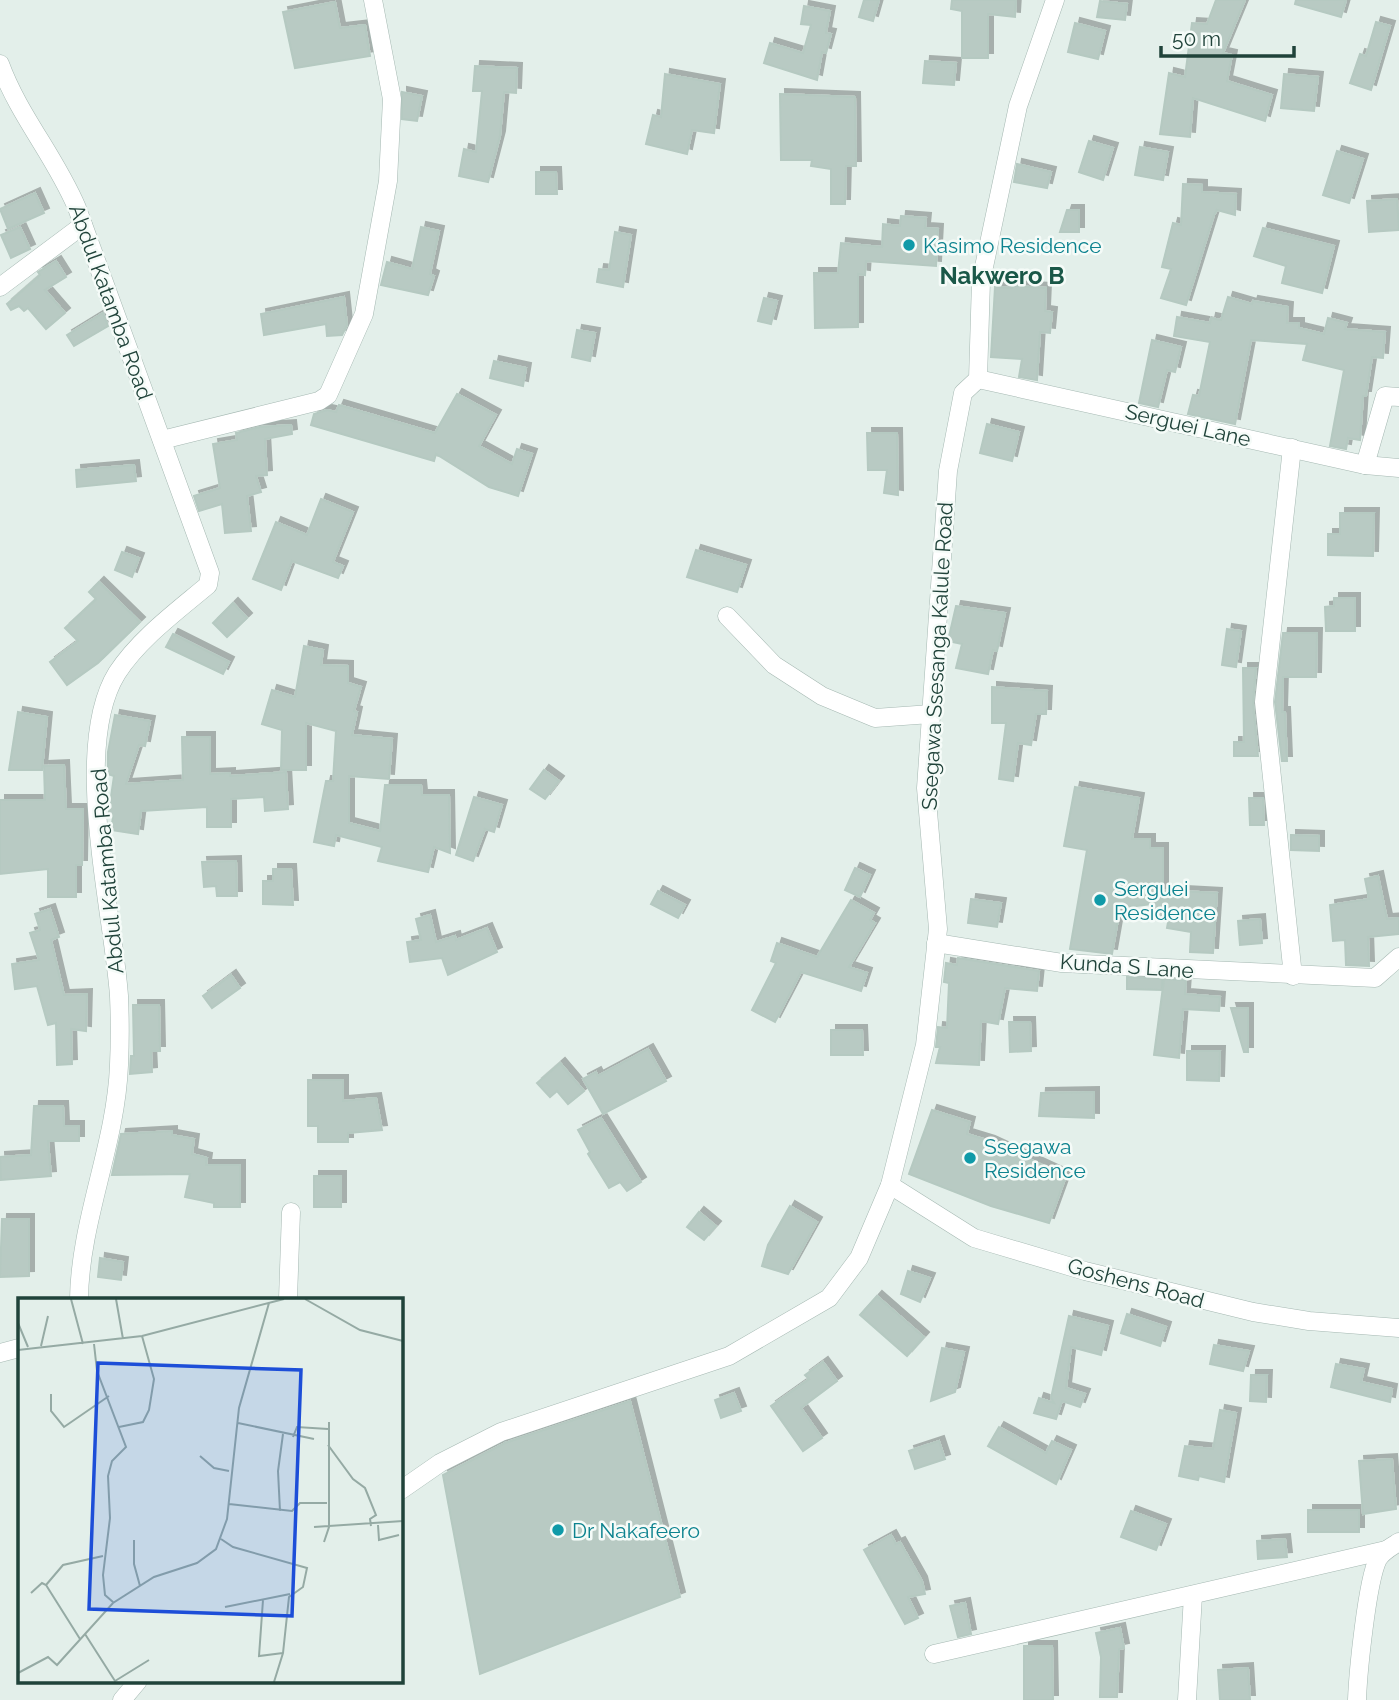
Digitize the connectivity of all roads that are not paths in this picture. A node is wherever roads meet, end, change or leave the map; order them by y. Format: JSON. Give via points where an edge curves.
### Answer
{"nodes":[{"id":1,"x":373,"y":0,"type":"edge"},
{"id":2,"x":1055,"y":0,"type":"edge"},
{"id":3,"x":0,"y":64,"type":"edge"},
{"id":4,"x":83,"y":225,"type":"junction"},
{"id":5,"x":0,"y":287,"type":"edge"},
{"id":6,"x":978,"y":379,"type":"junction"},
{"id":7,"x":1399,"y":397,"type":"edge"},
{"id":8,"x":162,"y":440,"type":"junction"},
{"id":9,"x":1292,"y":448,"type":"junction"},
{"id":10,"x":1365,"y":465,"type":"junction"},
{"id":11,"x":1399,"y":468,"type":"edge"},
{"id":12,"x":727,"y":616,"type":"dead end"},
{"id":13,"x":931,"y":715,"type":"junction"},
{"id":14,"x":936,"y":943,"type":"junction"},
{"id":15,"x":1399,"y":957,"type":"edge"},
{"id":16,"x":1293,"y":976,"type":"junction"},
{"id":17,"x":890,"y":1185,"type":"junction"},
{"id":18,"x":291,"y":1212,"type":"dead end"},
{"id":19,"x":79,"y":1298,"type":"edge"},
{"id":20,"x":288,"y":1298,"type":"edge"},
{"id":21,"x":1399,"y":1328,"type":"edge"},
{"id":22,"x":18,"y":1348,"type":"edge"},
{"id":23,"x":0,"y":1353,"type":"edge"},
{"id":24,"x":402,"y":1489,"type":"edge"},
{"id":25,"x":1392,"y":1546,"type":"edge"},
{"id":26,"x":1193,"y":1595,"type":"junction"},
{"id":27,"x":933,"y":1654,"type":"dead end"},
{"id":28,"x":137,"y":1682,"type":"edge"},
{"id":29,"x":122,"y":1700,"type":"edge"},
{"id":30,"x":1187,"y":1700,"type":"edge"},
{"id":31,"x":1357,"y":1700,"type":"edge"}],
"edges":[{"from":1,"to":8,"type":"street","via":[[392,99],[388,181],[364,314],[328,395]]},
{"from":2,"to":6,"type":"street","via":[[1018,106],[981,281]]},
{"from":3,"to":4,"type":"street","name":"Abdul Katamba Road","via":[[11,96],[64,176]]},
{"from":4,"to":5,"type":"street"},
{"from":4,"to":8,"type":"street","name":"Abdul Katamba Road"},
{"from":6,"to":9,"type":"street","name":"Serguei Lane"},
{"from":6,"to":13,"type":"street","name":"Ssegawa Ssesanga Kalule Road","via":[[963,393],[948,471]]},
{"from":7,"to":10,"type":"street","via":[[1385,396]]},
{"from":8,"to":19,"type":"street","name":"Abdul Katamba Road","via":[[210,580],[117,673],[97,727],[95,777],[119,998],[119,1065],[112,1136],[83,1256]]},
{"from":9,"to":10,"type":"street","name":"Serguei Lane"},
{"from":9,"to":16,"type":"street","via":[[1264,702]]},
{"from":10,"to":11,"type":"street","name":"Serguei Lane"},
{"from":12,"to":13,"type":"street","via":[[774,665],[822,696],[875,718]]},
{"from":13,"to":14,"type":"street","name":"Ssegawa Ssesanga Kalule Road","via":[[926,788]]},
{"from":14,"to":16,"type":"street","name":"Kunda S Lane","via":[[1062,963]]},
{"from":14,"to":17,"type":"street","name":"Ssegawa Ssesanga Kalule Road","via":[[925,1045]]},
{"from":15,"to":16,"type":"street","name":"Kunda S Lane","via":[[1374,978]]},
{"from":17,"to":21,"type":"street","name":"Goshens Road","via":[[974,1238],[1097,1274],[1253,1312]]},
{"from":17,"to":24,"type":"street","name":"Ssegawa Ssesanga Kalule Road","via":[[859,1258],[829,1298],[729,1356],[501,1432],[440,1463]]},
{"from":18,"to":20,"type":"street"},
{"from":22,"to":23,"type":"street"},
{"from":25,"to":26,"type":"street"},
{"from":25,"to":31,"type":"street","via":[[1374,1569]]},
{"from":26,"to":27,"type":"street"},
{"from":26,"to":30,"type":"street"},
{"from":28,"to":29,"type":"street"}]}
